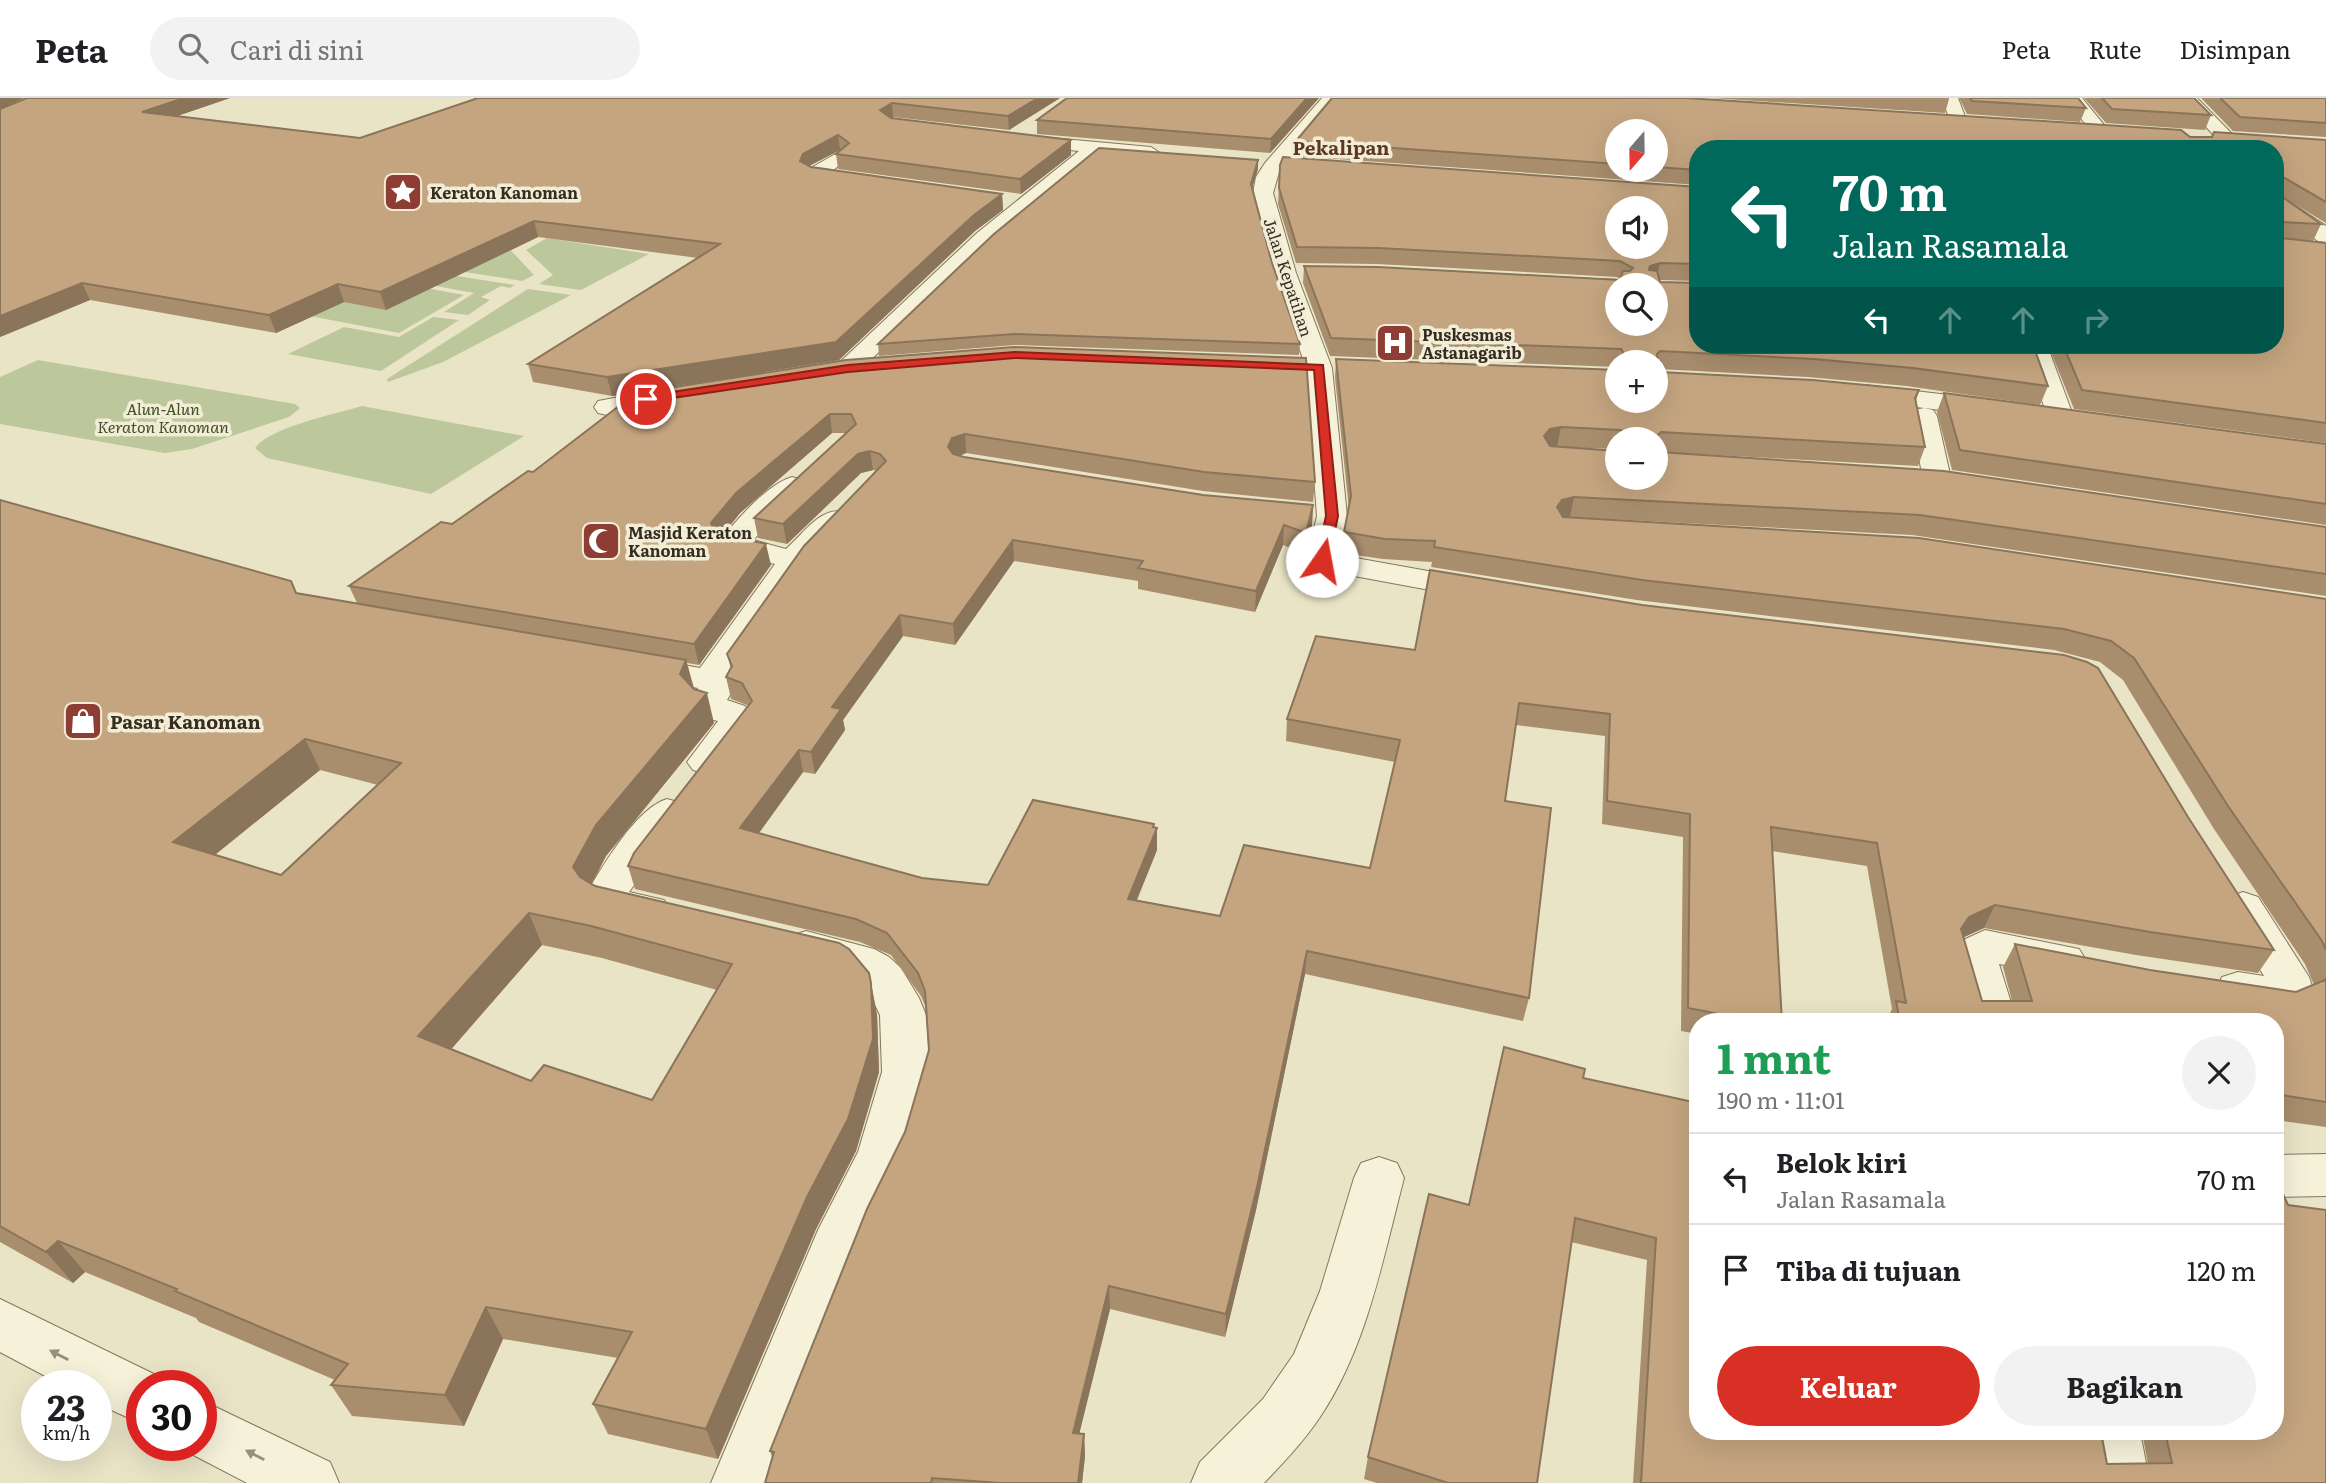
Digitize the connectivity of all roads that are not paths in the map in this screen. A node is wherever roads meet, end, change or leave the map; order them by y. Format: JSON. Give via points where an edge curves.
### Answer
{"nodes":[{"id":1,"x":1331,"y":98,"type":"edge"},
{"id":2,"x":1950,"y":98,"type":"edge"},
{"id":3,"x":2073,"y":98,"type":"edge"},
{"id":4,"x":2187,"y":98,"type":"edge"},
{"id":5,"x":1958,"y":122,"type":"edge"},
{"id":6,"x":1036,"y":125,"type":"dead end"},
{"id":7,"x":2100,"y":131,"type":"edge"},
{"id":8,"x":2228,"y":140,"type":"edge"},
{"id":9,"x":1094,"y":149,"type":"junction"},
{"id":10,"x":1173,"y":155,"type":"edge"},
{"id":11,"x":839,"y":158,"type":"edge"},
{"id":12,"x":1253,"y":162,"type":"edge"},
{"id":13,"x":1285,"y":164,"type":"junction"},
{"id":14,"x":868,"y":183,"type":"edge"},
{"id":15,"x":999,"y":200,"type":"edge"},
{"id":16,"x":1026,"y":204,"type":"junction"},
{"id":17,"x":2284,"y":207,"type":"edge"},
{"id":18,"x":2326,"y":236,"type":"edge"},
{"id":19,"x":2302,"y":249,"type":"edge"},
{"id":20,"x":2326,"y":251,"type":"edge"},
{"id":21,"x":1285,"y":272,"type":"junction"},
{"id":22,"x":1311,"y":273,"type":"edge"},
{"id":23,"x":2036,"y":354,"type":"edge"},
{"id":24,"x":821,"y":372,"type":"edge"},
{"id":25,"x":700,"y":391,"type":"edge"},
{"id":26,"x":1845,"y":391,"type":"edge"},
{"id":27,"x":607,"y":407,"type":"dead end"},
{"id":28,"x":2040,"y":415,"type":"junction"},
{"id":29,"x":1924,"y":416,"type":"dead end"},
{"id":30,"x":2088,"y":421,"type":"edge"},
{"id":31,"x":812,"y":468,"type":"edge"},
{"id":32,"x":1907,"y":476,"type":"edge"},
{"id":33,"x":853,"y":501,"type":"edge"},
{"id":34,"x":795,"y":558,"type":"junction"},
{"id":35,"x":1507,"y":594,"type":"edge"},
{"id":36,"x":607,"y":662,"type":"edge"},
{"id":37,"x":710,"y":678,"type":"junction"},
{"id":38,"x":2225,"y":879,"type":"edge"},
{"id":39,"x":690,"y":920,"type":"edge"},
{"id":40,"x":771,"y":939,"type":"edge"},
{"id":41,"x":2096,"y":967,"type":"edge"},
{"id":42,"x":2200,"y":983,"type":"edge"},
{"id":43,"x":1991,"y":1013,"type":"edge"},
{"id":44,"x":2326,"y":1175,"type":"edge"},
{"id":45,"x":2284,"y":1176,"type":"edge"},
{"id":46,"x":1379,"y":1178,"type":"dead end"},
{"id":47,"x":0,"y":1324,"type":"edge"},
{"id":48,"x":126,"y":1389,"type":"edge"},
{"id":49,"x":217,"y":1435,"type":"edge"},
{"id":50,"x":2112,"y":1440,"type":"edge"},
{"id":51,"x":309,"y":1483,"type":"edge"},
{"id":52,"x":741,"y":1483,"type":"edge"},
{"id":53,"x":1221,"y":1483,"type":"edge"},
{"id":54,"x":2120,"y":1483,"type":"edge"}],
"edges":[{"from":1,"to":13,"type":"street","name":"Jalan Kepatihan"},
{"from":2,"to":5,"type":"street"},
{"from":3,"to":7,"type":"street"},
{"from":4,"to":8,"type":"street"},
{"from":6,"to":9,"type":"street","via":[[1006,139]]},
{"from":9,"to":10,"type":"street"},
{"from":9,"to":16,"type":"street"},
{"from":11,"to":14,"type":"street","via":[[814,174]]},
{"from":12,"to":13,"type":"street"},
{"from":13,"to":21,"type":"street","name":"Jalan Kepatihan","via":[[1266,177],[1263,193]]},
{"from":15,"to":16,"type":"street"},
{"from":16,"to":24,"type":"street","via":[[985,238],[864,372]]},
{"from":17,"to":18,"type":"street"},
{"from":19,"to":20,"type":"street"},
{"from":21,"to":22,"type":"street"},
{"from":21,"to":35,"type":"street","name":"Jalan Kepatihan","via":[[1320,368],[1322,561]]},
{"from":23,"to":28,"type":"street"},
{"from":25,"to":27,"type":"street"},
{"from":26,"to":28,"type":"street"},
{"from":28,"to":30,"type":"street"},
{"from":29,"to":32,"type":"street","via":[[1950,481]]},
{"from":31,"to":34,"type":"street","via":[[733,545]]},
{"from":33,"to":34,"type":"street"},
{"from":34,"to":37,"type":"street"},
{"from":36,"to":37,"type":"street"},
{"from":37,"to":39,"type":"street","via":[[717,685],[708,703],[737,721],[622,868],[607,894],[615,903]]},
{"from":38,"to":42,"type":"street","via":[[2291,989],[2280,995]]},
{"from":40,"to":52,"type":"street","via":[[859,960],[873,968],[897,998],[903,1015],[906,1072],[882,1154],[844,1230]]},
{"from":41,"to":43,"type":"street","via":[[1979,947],[1974,953]]},
{"from":44,"to":45,"type":"street"},
{"from":46,"to":53,"type":"street","via":[[1328,1345],[1301,1396]]},
{"from":48,"to":47,"type":"street","one_way":true},
{"from":51,"to":49,"type":"street","one_way":true},
{"from":50,"to":54,"type":"street"}]}
